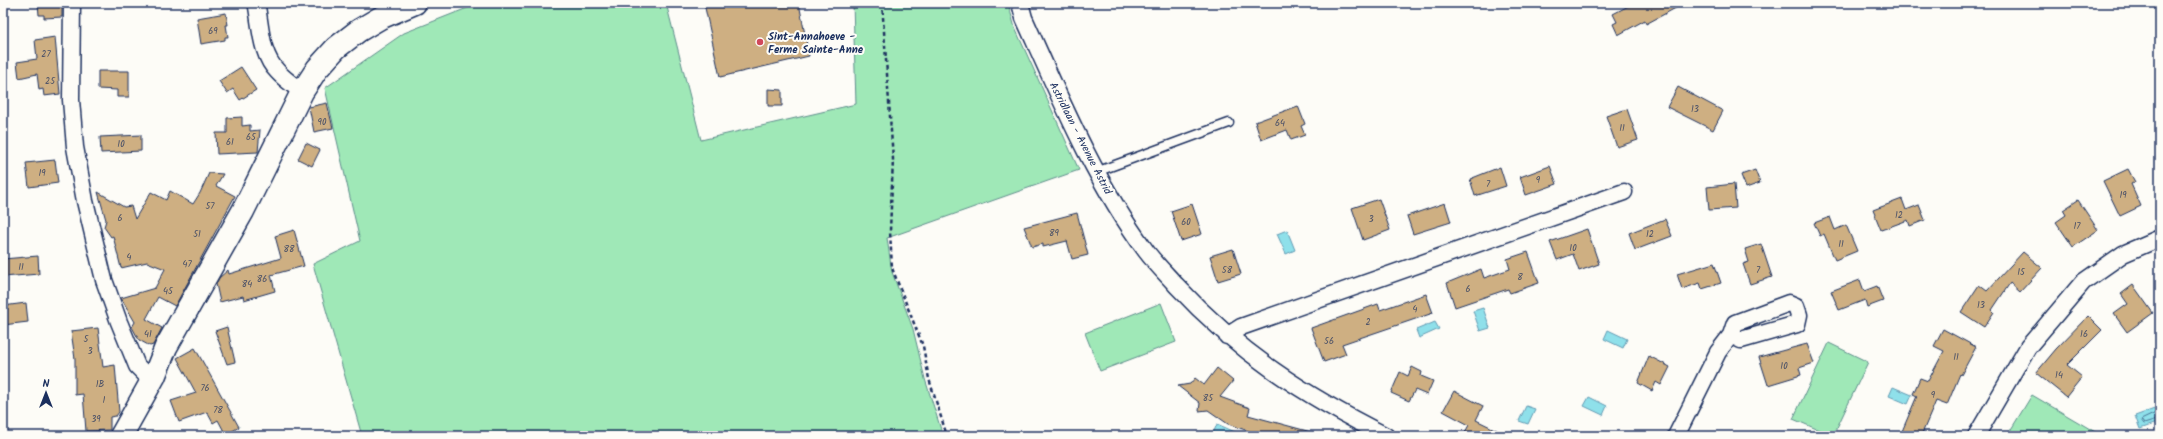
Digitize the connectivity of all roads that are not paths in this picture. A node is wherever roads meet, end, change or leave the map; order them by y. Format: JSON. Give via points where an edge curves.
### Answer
{"nodes":[{"id":1,"x":72,"y":3,"type":"edge"},
{"id":2,"x":415,"y":3,"type":"edge"},
{"id":3,"x":1020,"y":3,"type":"edge"},
{"id":4,"x":257,"y":7,"type":"dead end"},
{"id":5,"x":302,"y":92,"type":"junction"},
{"id":6,"x":1230,"y":123,"type":"dead end"},
{"id":7,"x":1096,"y":172,"type":"junction"},
{"id":8,"x":1624,"y":192,"type":"dead end"},
{"id":9,"x":2160,"y":238,"type":"edge"},
{"id":10,"x":1730,"y":335,"type":"dead end"},
{"id":11,"x":1227,"y":336,"type":"junction"},
{"id":12,"x":154,"y":376,"type":"junction"},
{"id":13,"x":121,"y":436,"type":"edge"},
{"id":14,"x":1386,"y":436,"type":"edge"},
{"id":15,"x":1676,"y":436,"type":"edge"},
{"id":16,"x":1976,"y":436,"type":"edge"}],
"edges":[{"from":1,"to":12,"type":"street","via":[[71,100],[75,147],[85,201],[104,280],[119,322],[138,366],[145,374]]},
{"from":2,"to":5,"type":"street","via":[[380,18],[336,48],[317,69]]},
{"from":3,"to":7,"type":"street","name":"Astridlaan - Avenue Astrid","via":[[1024,18],[1059,96]]},
{"from":4,"to":5,"type":"street","via":[[265,51],[270,62],[278,73]]},
{"from":5,"to":12,"type":"street","via":[[243,211],[166,348]]},
{"from":6,"to":7,"type":"lane"},
{"from":7,"to":11,"type":"street","name":"Astridlaan - Avenue Astrid","via":[[1146,252],[1198,309]]},
{"from":8,"to":11,"type":"street","via":[[1241,327]]},
{"from":9,"to":16,"type":"street","via":[[2123,254],[2083,282],[2028,347]]},
{"from":10,"to":15,"type":"street","via":[[1718,352]]},
{"from":11,"to":14,"type":"street","name":"Astridlaan - Avenue Astrid","via":[[1271,371]]},
{"from":12,"to":13,"type":"street"}]}
